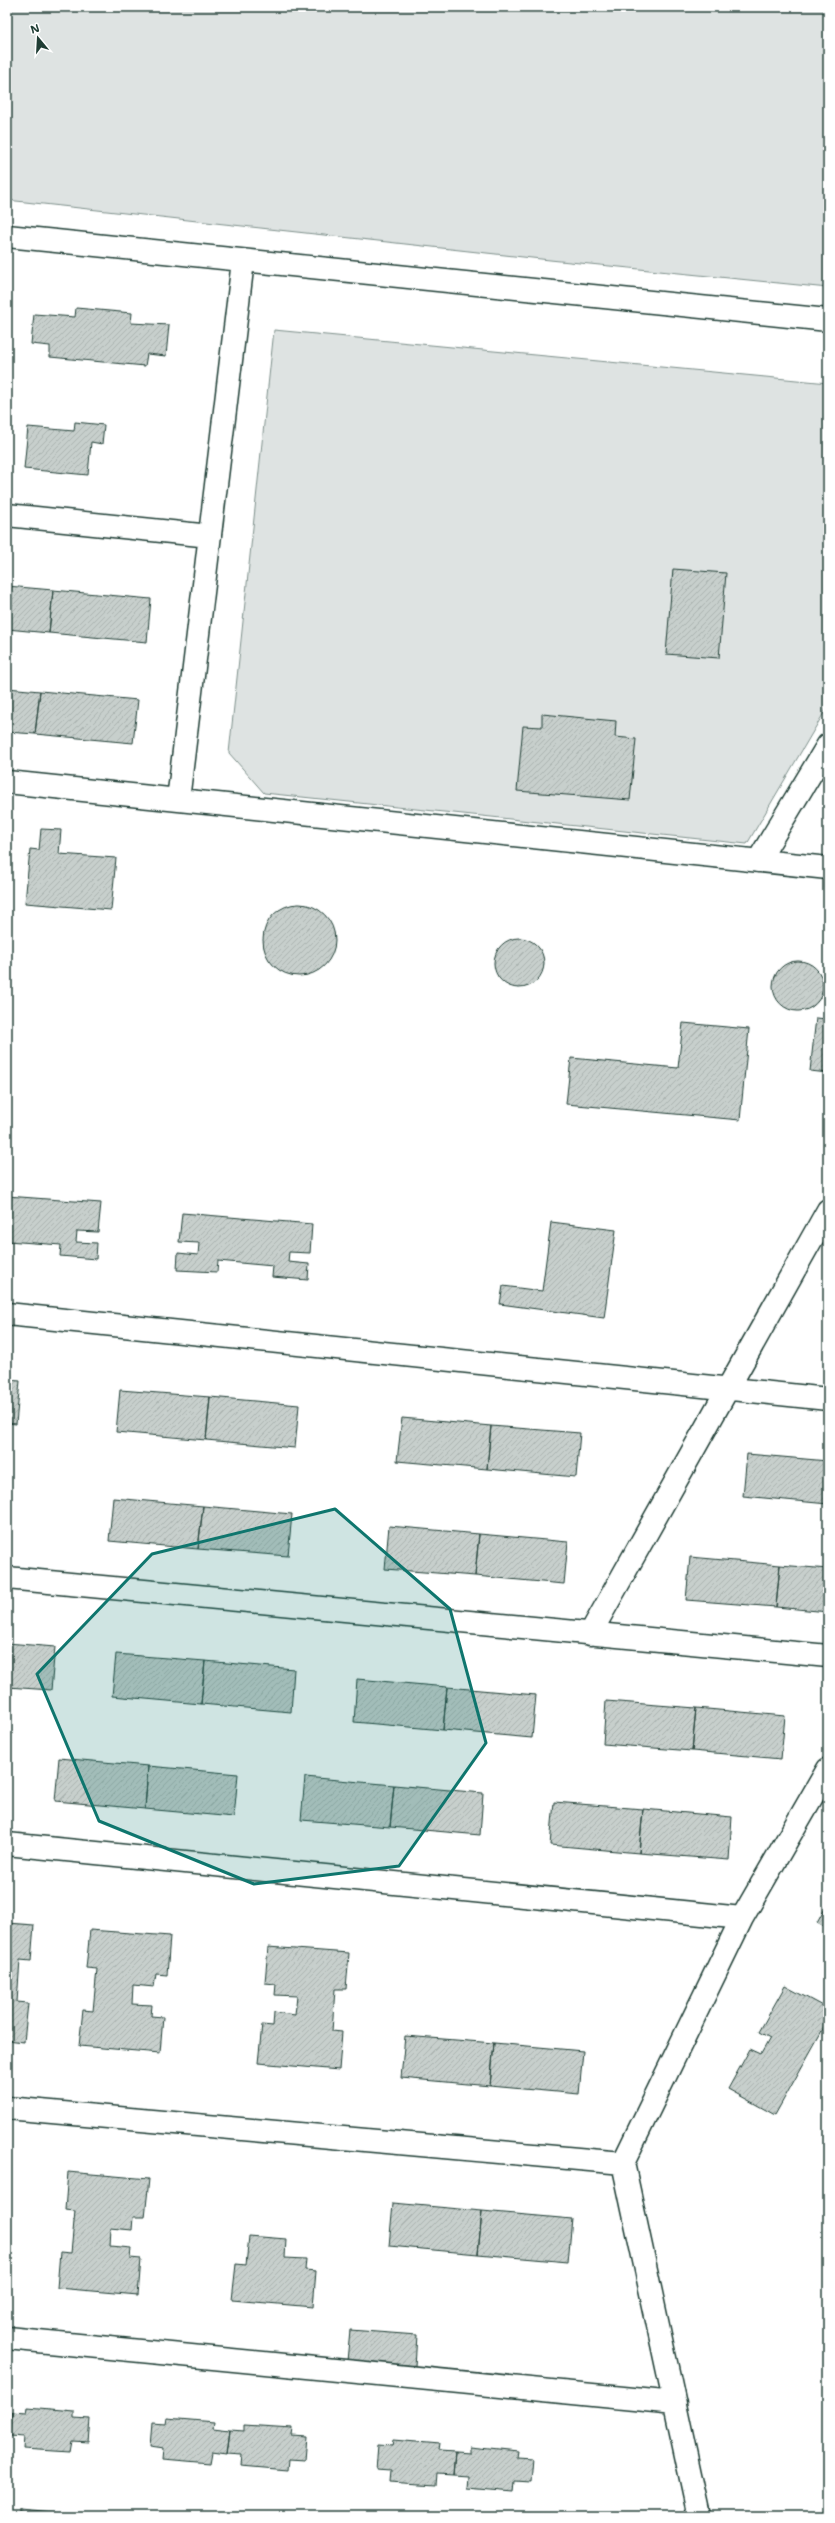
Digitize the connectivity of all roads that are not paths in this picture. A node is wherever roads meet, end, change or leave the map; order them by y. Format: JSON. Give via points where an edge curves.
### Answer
{"nodes":[{"id":1,"x":7,"y":236,"type":"edge"},
{"id":2,"x":243,"y":261,"type":"junction"},
{"id":3,"x":828,"y":320,"type":"edge"},
{"id":4,"x":7,"y":515,"type":"edge"},
{"id":5,"x":210,"y":536,"type":"junction"},
{"id":6,"x":828,"y":746,"type":"edge"},
{"id":7,"x":7,"y":782,"type":"edge"},
{"id":8,"x":178,"y":800,"type":"junction"},
{"id":9,"x":758,"y":861,"type":"junction"},
{"id":10,"x":828,"y":868,"type":"edge"},
{"id":11,"x":828,"y":1210,"type":"edge"},
{"id":12,"x":7,"y":1314,"type":"edge"},
{"id":13,"x":728,"y":1389,"type":"junction"},
{"id":14,"x":828,"y":1399,"type":"edge"},
{"id":15,"x":7,"y":1578,"type":"edge"},
{"id":16,"x":590,"y":1634,"type":"junction"},
{"id":17,"x":828,"y":1656,"type":"edge"},
{"id":18,"x":828,"y":1769,"type":"edge"},
{"id":19,"x":7,"y":1844,"type":"edge"},
{"id":20,"x":742,"y":1918,"type":"junction"},
{"id":21,"x":7,"y":2108,"type":"edge"},
{"id":22,"x":623,"y":2163,"type":"junction"},
{"id":23,"x":7,"y":2338,"type":"edge"},
{"id":24,"x":675,"y":2403,"type":"junction"},
{"id":25,"x":699,"y":2516,"type":"edge"}],
"edges":[{"from":1,"to":2,"type":"lane"},
{"from":2,"to":3,"type":"lane"},
{"from":2,"to":5,"type":"lane"},
{"from":4,"to":5,"type":"lane"},
{"from":5,"to":8,"type":"lane"},
{"from":6,"to":9,"type":"lane"},
{"from":7,"to":8,"type":"lane"},
{"from":8,"to":9,"type":"lane"},
{"from":9,"to":10,"type":"lane"},
{"from":11,"to":13,"type":"lane"},
{"from":12,"to":13,"type":"lane"},
{"from":13,"to":14,"type":"lane"},
{"from":13,"to":16,"type":"lane"},
{"from":15,"to":16,"type":"lane"},
{"from":16,"to":17,"type":"lane"},
{"from":18,"to":20,"type":"lane"},
{"from":19,"to":20,"type":"lane"},
{"from":20,"to":22,"type":"lane"},
{"from":21,"to":22,"type":"lane"},
{"from":22,"to":24,"type":"lane"},
{"from":23,"to":24,"type":"lane"},
{"from":24,"to":25,"type":"lane"}]}
